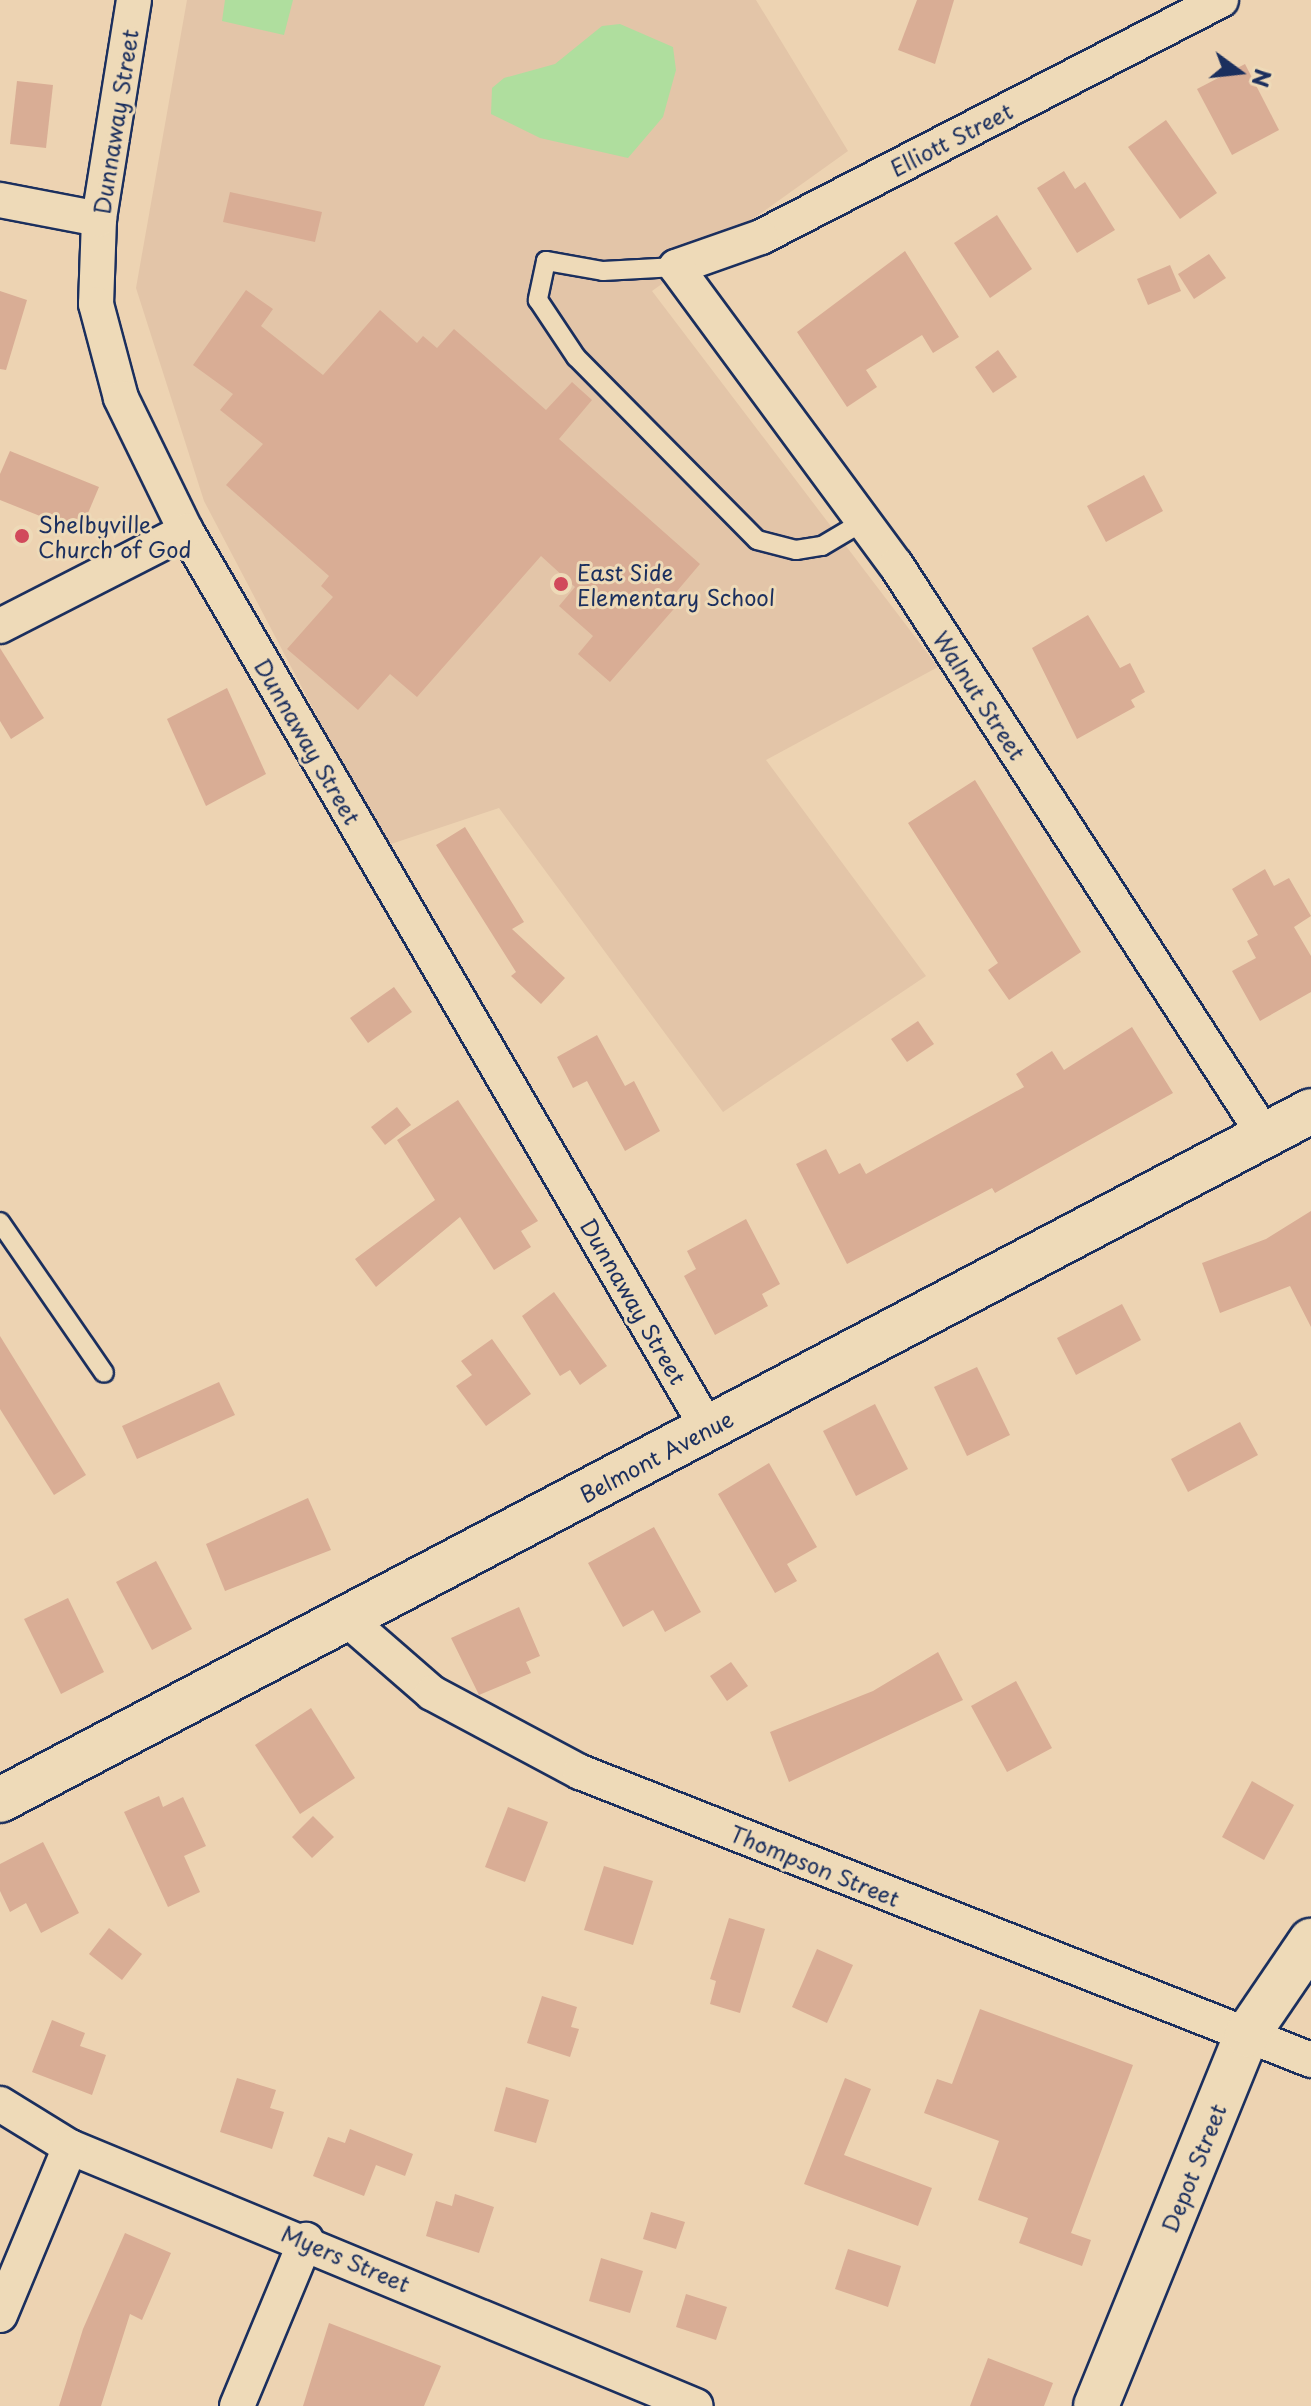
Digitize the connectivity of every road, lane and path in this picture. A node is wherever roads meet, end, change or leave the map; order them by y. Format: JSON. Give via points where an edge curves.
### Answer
{"nodes":[{"id":1,"x":134,"y":0,"type":"edge"},
{"id":2,"x":1221,"y":0,"type":"edge"},
{"id":3,"x":1181,"y":8,"type":"edge"},
{"id":4,"x":0,"y":200,"type":"edge"},
{"id":5,"x":99,"y":219,"type":"junction"},
{"id":6,"x":676,"y":267,"type":"junction"},
{"id":7,"x":864,"y":521,"type":"junction"},
{"id":8,"x":186,"y":531,"type":"junction"},
{"id":9,"x":0,"y":626,"type":"edge"},
{"id":10,"x":1311,"y":1111,"type":"edge"},
{"id":11,"x":1265,"y":1136,"type":"junction"},
{"id":12,"x":0,"y":1222,"type":"edge"},
{"id":13,"x":104,"y":1373,"type":"dead end"},
{"id":14,"x":708,"y":1429,"type":"junction"},
{"id":15,"x":348,"y":1620,"type":"junction"},
{"id":16,"x":0,"y":1800,"type":"edge"},
{"id":17,"x":1311,"y":1941,"type":"edge"},
{"id":18,"x":1247,"y":2035,"type":"junction"},
{"id":19,"x":1311,"y":2060,"type":"edge"},
{"id":20,"x":0,"y":2104,"type":"edge"},
{"id":21,"x":70,"y":2147,"type":"junction"},
{"id":22,"x":306,"y":2240,"type":"junction"},
{"id":23,"x":0,"y":2315,"type":"edge"},
{"id":24,"x":237,"y":2406,"type":"edge"},
{"id":25,"x":696,"y":2406,"type":"edge"},
{"id":26,"x":1096,"y":2406,"type":"edge"}],
"edges":[{"from":1,"to":5,"type":"street","name":"Dunnaway Street"},
{"from":2,"to":3,"type":"street","name":"Elliott Street"},
{"from":3,"to":6,"type":"street","name":"Elliott Street","via":[[761,237]]},
{"from":4,"to":5,"type":"street"},
{"from":5,"to":8,"type":"street","name":"Dunnaway Street","via":[[96,304],[105,350],[121,398]]},
{"from":6,"to":7,"type":"street","name":"Walnut Street"},
{"from":6,"to":7,"type":"lane","via":[[603,271],[546,261],[538,300],[576,357],[757,540],[796,550],[822,546]]},
{"from":7,"to":11,"type":"street","name":"Walnut Street"},
{"from":8,"to":9,"type":"street"},
{"from":8,"to":14,"type":"street","name":"Dunnaway Street"},
{"from":10,"to":11,"type":"main road","name":"Belmont Avenue"},
{"from":11,"to":14,"type":"main road","name":"Belmont Avenue"},
{"from":12,"to":13,"type":"lane"},
{"from":14,"to":15,"type":"main road","name":"Belmont Avenue"},
{"from":15,"to":16,"type":"main road","name":"Belmont Avenue"},
{"from":15,"to":18,"type":"street","name":"Thompson Street","via":[[432,1693],[580,1772]]},
{"from":17,"to":18,"type":"main road","name":"Depot Street"},
{"from":18,"to":19,"type":"street","name":"Thompson Street"},
{"from":18,"to":26,"type":"main road","name":"Depot Street"},
{"from":20,"to":21,"type":"street","name":"Myers Street"},
{"from":21,"to":22,"type":"street","name":"Myers Street"},
{"from":21,"to":23,"type":"street"},
{"from":22,"to":24,"type":"street"},
{"from":22,"to":25,"type":"street","name":"Myers Street"}]}
